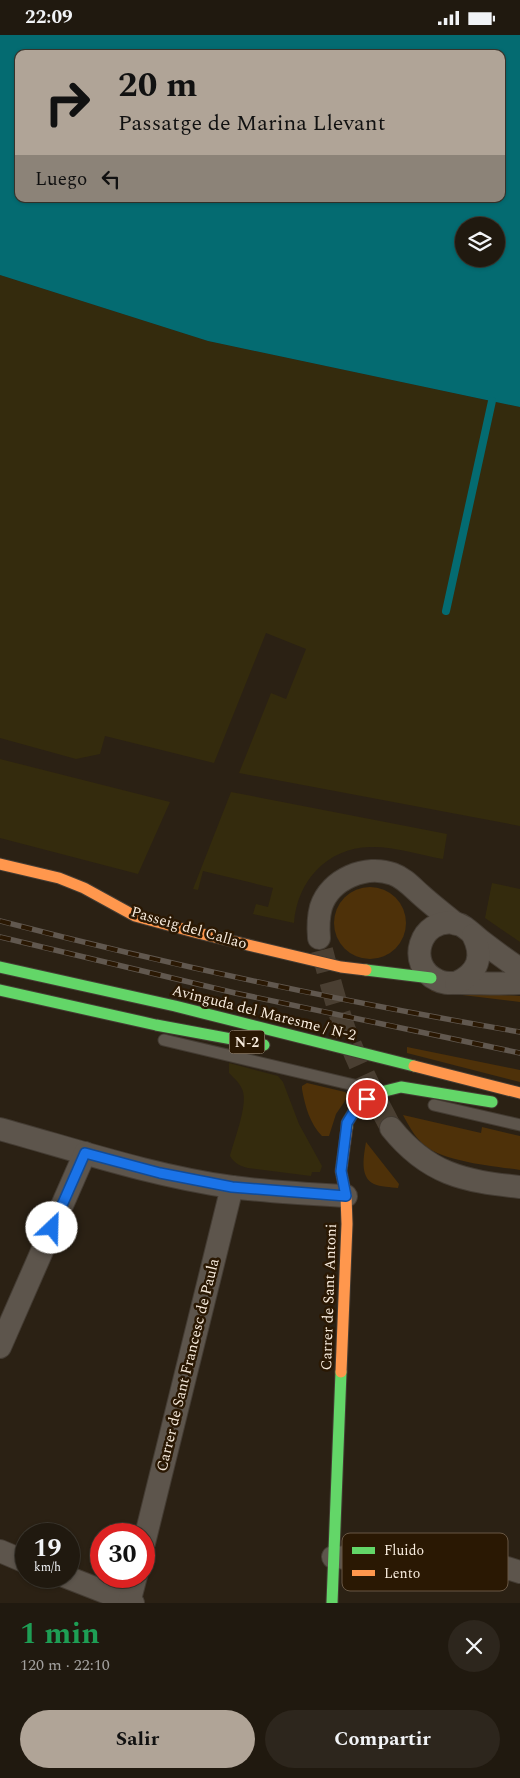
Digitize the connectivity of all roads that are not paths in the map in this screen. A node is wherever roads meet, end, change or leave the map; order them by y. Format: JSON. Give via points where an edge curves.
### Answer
{"nodes":[{"id":1,"x":0,"y":863,"type":"edge"},
{"id":2,"x":418,"y":892,"type":"junction"},
{"id":3,"x":465,"y":929,"type":"junction"},
{"id":4,"x":319,"y":938,"type":"tunnel mouth"},
{"id":5,"x":422,"y":942,"type":"junction"},
{"id":6,"x":0,"y":967,"type":"edge"},
{"id":7,"x":520,"y":969,"type":"edge"},
{"id":8,"x":384,"y":971,"type":"junction"},
{"id":9,"x":431,"y":978,"type":"junction"},
{"id":10,"x":456,"y":983,"type":"junction"},
{"id":11,"x":520,"y":983,"type":"edge"},
{"id":12,"x":0,"y":991,"type":"edge"},
{"id":13,"x":136,"y":1032,"type":"dead end"},
{"id":14,"x":155,"y":1037,"type":"dead end"},
{"id":15,"x":272,"y":1046,"type":"dead end"},
{"id":16,"x":308,"y":1051,"type":"dead end"},
{"id":17,"x":326,"y":1056,"type":"dead end"},
{"id":18,"x":400,"y":1076,"type":"dead end"},
{"id":19,"x":381,"y":1092,"type":"junction"},
{"id":20,"x":520,"y":1093,"type":"edge"},
{"id":21,"x":520,"y":1125,"type":"edge"},
{"id":22,"x":390,"y":1128,"type":"tunnel mouth"},
{"id":23,"x":0,"y":1129,"type":"edge"},
{"id":24,"x":85,"y":1153,"type":"junction"},
{"id":25,"x":232,"y":1187,"type":"junction"},
{"id":26,"x":520,"y":1187,"type":"edge"},
{"id":27,"x":346,"y":1196,"type":"junction"},
{"id":28,"x":0,"y":1347,"type":"edge"},
{"id":29,"x":149,"y":1523,"type":"edge"},
{"id":30,"x":0,"y":1551,"type":"edge"},
{"id":31,"x":15,"y":1557,"type":"edge"},
{"id":32,"x":333,"y":1557,"type":"junction"},
{"id":33,"x":342,"y":1558,"type":"edge"},
{"id":34,"x":508,"y":1568,"type":"edge"},
{"id":35,"x":520,"y":1572,"type":"edge"},
{"id":36,"x":80,"y":1583,"type":"edge"},
{"id":37,"x":133,"y":1588,"type":"edge"},
{"id":38,"x":130,"y":1603,"type":"edge"},
{"id":39,"x":332,"y":1603,"type":"edge"}],
"edges":[{"from":1,"to":8,"type":"street","name":"Passeig del Callao","via":[[59,878],[135,915],[159,923],[341,967]]},
{"from":2,"to":3,"type":"street"},
{"from":2,"to":4,"type":"street","via":[[393,874],[377,871],[344,879],[334,887],[322,906]]},
{"from":2,"to":5,"type":"street","via":[[423,910]]},
{"from":3,"to":5,"type":"street","name":"Passeig del Callao","via":[[446,923],[436,926]]},
{"from":3,"to":7,"type":"street"},
{"from":3,"to":10,"type":"street","via":[[478,945],[479,955],[471,974]]},
{"from":5,"to":8,"type":"street","name":"Passeig del Callao","via":[[398,966]]},
{"from":5,"to":9,"type":"street","via":[[421,964]]},
{"from":6,"to":20,"type":"street","name":"Avinguda del Maresme / N-2","number":"N-2","via":[[175,1006]]},
{"from":8,"to":9,"type":"street","name":"Passeig del Callao"},
{"from":9,"to":10,"type":"street","name":"Passeig del Callao"},
{"from":10,"to":11,"type":"street","name":"Passeig del Callao"},
{"from":12,"to":13,"type":"lane","via":[[34,1005]]},
{"from":12,"to":15,"type":"street","name":"Avinguda del Maresme / N-2","number":"N-2"},
{"from":14,"to":19,"type":"lane"},
{"from":16,"to":17,"type":"street","name":"Avinguda del Maresme / N-2"},
{"from":18,"to":19,"type":"street","name":"Carrer de Sant Antoni","via":[[497,1103],[401,1087]]},
{"from":19,"to":21,"type":"lane"},
{"from":19,"to":27,"type":"street","name":"Carrer de Sant Antoni","via":[[358,1105],[347,1123],[341,1171]]},
{"from":22,"to":26,"type":"street","via":[[402,1143],[440,1170],[470,1180]]},
{"from":23,"to":24,"type":"street"},
{"from":24,"to":25,"type":"street","via":[[160,1173]]},
{"from":24,"to":28,"type":"street"},
{"from":25,"to":27,"type":"street"},
{"from":25,"to":29,"type":"street","name":"Carrer de Sant Francesc de Paula"},
{"from":27,"to":32,"type":"street","name":"Carrer de Sant Antoni"},
{"from":30,"to":31,"type":"street"},
{"from":32,"to":33,"type":"street"},
{"from":32,"to":39,"type":"street","name":"Carrer de Sant Antoni"},
{"from":34,"to":35,"type":"street"},
{"from":36,"to":38,"type":"street"},
{"from":37,"to":38,"type":"street"}]}
